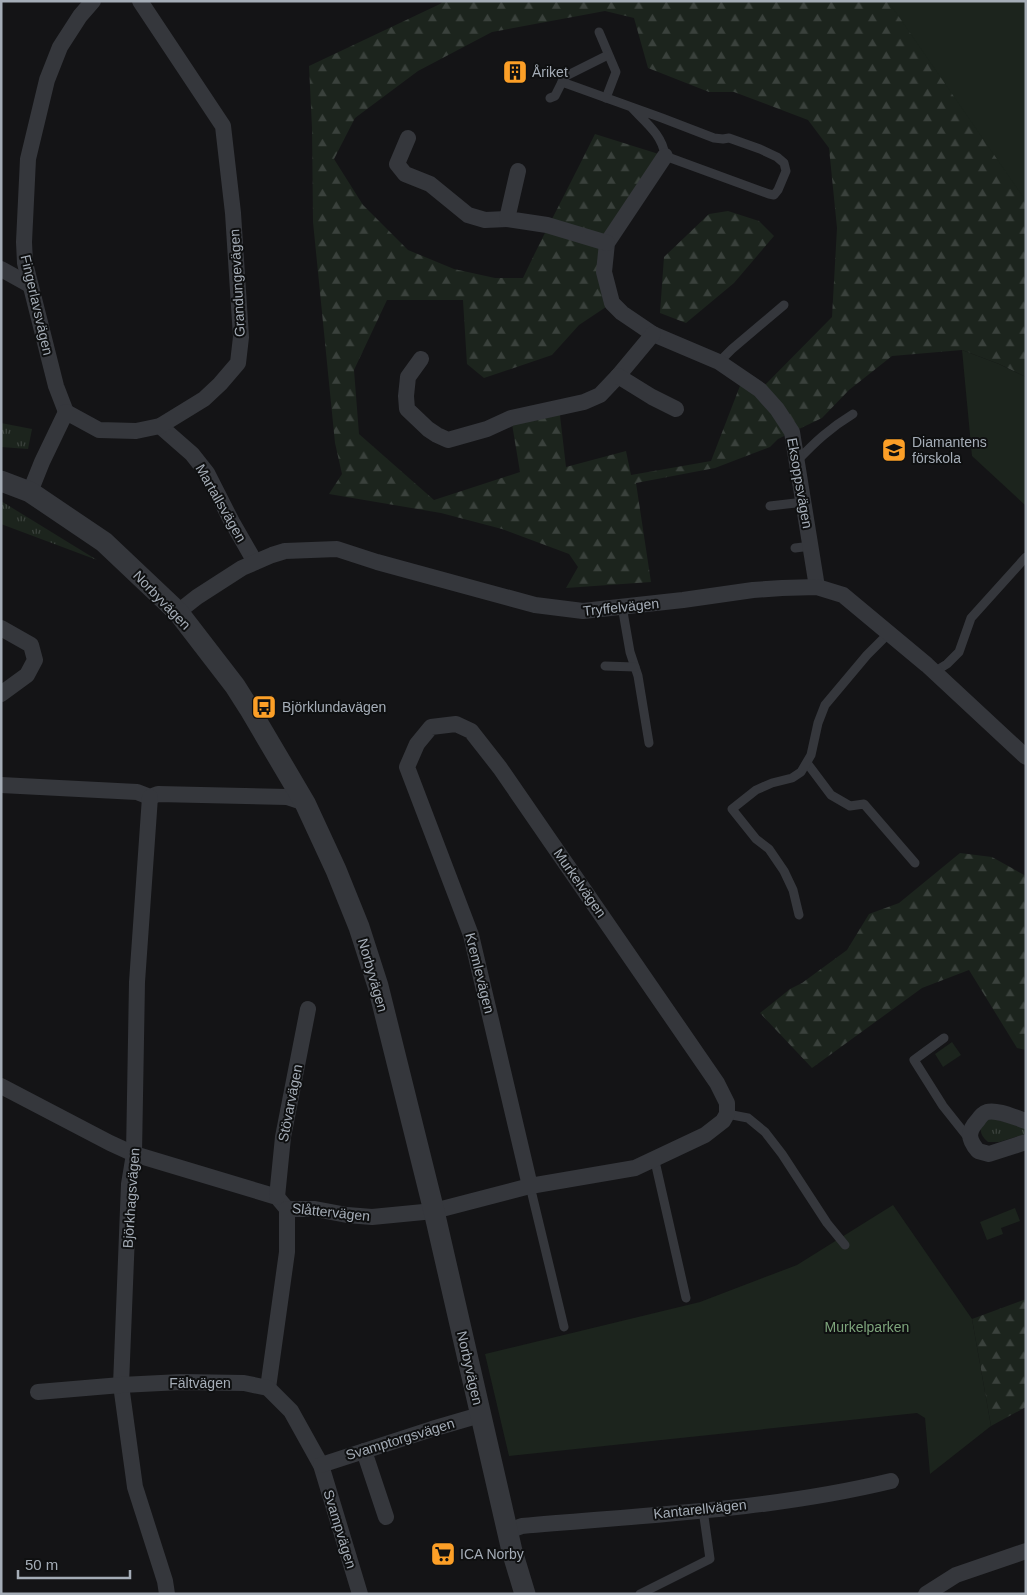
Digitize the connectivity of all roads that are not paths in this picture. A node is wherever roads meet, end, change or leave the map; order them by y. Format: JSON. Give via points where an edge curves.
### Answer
{"nodes":[{"id":1,"x":93,"y":1,"type":"edge"},
{"id":2,"x":140,"y":1,"type":"edge"},
{"id":3,"x":599,"y":32,"type":"dead end"},
{"id":4,"x":608,"y":55,"type":"junction"},
{"id":5,"x":562,"y":82,"type":"junction"},
{"id":6,"x":550,"y":98,"type":"dead end"},
{"id":7,"x":606,"y":98,"type":"junction"},
{"id":8,"x":631,"y":107,"type":"junction"},
{"id":9,"x":408,"y":138,"type":"dead end"},
{"id":10,"x":665,"y":156,"type":"junction"},
{"id":11,"x":518,"y":171,"type":"dead end"},
{"id":12,"x":507,"y":219,"type":"junction"},
{"id":13,"x":607,"y":243,"type":"junction"},
{"id":14,"x":1,"y":269,"type":"edge"},
{"id":15,"x":30,"y":284,"type":"junction"},
{"id":16,"x":784,"y":305,"type":"dead end"},
{"id":17,"x":653,"y":334,"type":"junction"},
{"id":18,"x":421,"y":359,"type":"dead end"},
{"id":19,"x":719,"y":362,"type":"junction"},
{"id":20,"x":618,"y":376,"type":"junction"},
{"id":21,"x":676,"y":409,"type":"dead end"},
{"id":22,"x":66,"y":412,"type":"junction"},
{"id":23,"x":853,"y":414,"type":"dead end"},
{"id":24,"x":160,"y":426,"type":"junction"},
{"id":25,"x":797,"y":461,"type":"junction"},
{"id":26,"x":1,"y":481,"type":"edge"},
{"id":27,"x":30,"y":492,"type":"junction"},
{"id":28,"x":804,"y":502,"type":"junction"},
{"id":29,"x":770,"y":506,"type":"dead end"},
{"id":30,"x":811,"y":546,"type":"junction"},
{"id":31,"x":795,"y":548,"type":"dead end"},
{"id":32,"x":1026,"y":557,"type":"edge"},
{"id":33,"x":255,"y":562,"type":"junction"},
{"id":34,"x":818,"y":587,"type":"junction"},
{"id":35,"x":622,"y":606,"type":"junction"},
{"id":36,"x":178,"y":612,"type":"junction"},
{"id":37,"x":1,"y":628,"type":"edge"},
{"id":38,"x":888,"y":633,"type":"junction"},
{"id":39,"x":605,"y":666,"type":"dead end"},
{"id":40,"x":635,"y":667,"type":"junction"},
{"id":41,"x":934,"y":672,"type":"junction"},
{"id":42,"x":1,"y":694,"type":"edge"},
{"id":43,"x":649,"y":743,"type":"dead end"},
{"id":44,"x":1026,"y":757,"type":"edge"},
{"id":45,"x":807,"y":763,"type":"junction"},
{"id":46,"x":407,"y":766,"type":"joint"},
{"id":47,"x":1,"y":785,"type":"edge"},
{"id":48,"x":150,"y":797,"type":"junction"},
{"id":49,"x":305,"y":803,"type":"junction"},
{"id":50,"x":915,"y":863,"type":"dead end"},
{"id":51,"x":799,"y":915,"type":"dead end"},
{"id":52,"x":308,"y":1009,"type":"dead end"},
{"id":53,"x":944,"y":1038,"type":"dead end"},
{"id":54,"x":1,"y":1086,"type":"edge"},
{"id":55,"x":727,"y":1114,"type":"junction"},
{"id":56,"x":1026,"y":1121,"type":"edge"},
{"id":57,"x":970,"y":1140,"type":"junction"},
{"id":58,"x":1026,"y":1142,"type":"edge"},
{"id":59,"x":134,"y":1154,"type":"junction"},
{"id":60,"x":654,"y":1155,"type":"junction"},
{"id":61,"x":530,"y":1186,"type":"junction"},
{"id":62,"x":282,"y":1203,"type":"junction"},
{"id":63,"x":434,"y":1211,"type":"junction"},
{"id":64,"x":845,"y":1245,"type":"dead end"},
{"id":65,"x":686,"y":1298,"type":"dead end"},
{"id":66,"x":564,"y":1327,"type":"dead end"},
{"id":67,"x":121,"y":1385,"type":"junction"},
{"id":68,"x":268,"y":1388,"type":"junction"},
{"id":69,"x":38,"y":1392,"type":"dead end"},
{"id":70,"x":480,"y":1415,"type":"junction"},
{"id":71,"x":364,"y":1451,"type":"junction"},
{"id":72,"x":320,"y":1464,"type":"junction"},
{"id":73,"x":891,"y":1481,"type":"dead end"},
{"id":74,"x":703,"y":1510,"type":"junction"},
{"id":75,"x":386,"y":1517,"type":"dead end"},
{"id":76,"x":508,"y":1531,"type":"junction"},
{"id":77,"x":1026,"y":1551,"type":"edge"},
{"id":78,"x":167,"y":1594,"type":"edge"},
{"id":79,"x":360,"y":1594,"type":"edge"},
{"id":80,"x":524,"y":1594,"type":"edge"},
{"id":81,"x":640,"y":1594,"type":"edge"},
{"id":82,"x":926,"y":1594,"type":"edge"}],
"edges":[{"from":1,"to":15,"type":"street","name":"Fingerlavsvägen","via":[[60,47],[47,80],[28,159],[24,242]]},
{"from":2,"to":24,"type":"street","name":"Grandungevägen","via":[[223,126],[242,337],[238,363],[220,384],[204,399]]},
{"from":3,"to":4,"type":"lane"},
{"from":4,"to":5,"type":"lane","via":[[564,77]]},
{"from":4,"to":7,"type":"lane","via":[[616,72]]},
{"from":5,"to":6,"type":"lane","via":[[555,96]]},
{"from":5,"to":7,"type":"lane"},
{"from":7,"to":8,"type":"lane"},
{"from":8,"to":10,"type":"lane","via":[[650,126]]},
{"from":8,"to":10,"type":"lane","via":[[714,138],[730,138],[760,149],[777,157],[786,171],[774,195]]},
{"from":9,"to":12,"type":"street","via":[[397,164],[405,174],[430,184],[468,215],[485,220]]},
{"from":10,"to":13,"type":"street","name":"Eksoppsvägen"},
{"from":11,"to":12,"type":"street"},
{"from":12,"to":13,"type":"street","via":[[548,225]]},
{"from":13,"to":17,"type":"street","name":"Eksoppsvägen","via":[[604,272],[612,302],[622,313]]},
{"from":14,"to":15,"type":"street"},
{"from":15,"to":22,"type":"street","name":"Fingerlavsvägen","via":[[56,386]]},
{"from":16,"to":19,"type":"lane"},
{"from":17,"to":19,"type":"street","name":"Eksoppsvägen"},
{"from":17,"to":20,"type":"street"},
{"from":18,"to":20,"type":"street","via":[[408,377],[408,409],[436,436],[448,440],[487,430],[511,418],[584,402],[600,395]]},
{"from":19,"to":25,"type":"street","name":"Eksoppsvägen","via":[[760,390],[777,409],[792,432]]},
{"from":20,"to":21,"type":"street"},
{"from":22,"to":24,"type":"street","name":"Grandungevägen","via":[[99,430],[136,431]]},
{"from":22,"to":27,"type":"street"},
{"from":23,"to":25,"type":"lane","via":[[831,428]]},
{"from":24,"to":33,"type":"street","name":"Martallsvägen","via":[[192,454],[207,473]]},
{"from":25,"to":28,"type":"street","name":"Eksoppsvägen"},
{"from":26,"to":27,"type":"street","name":"Norbyvägen"},
{"from":27,"to":36,"type":"street","name":"Norbyvägen","via":[[104,542]]},
{"from":28,"to":29,"type":"lane"},
{"from":28,"to":30,"type":"street","name":"Eksoppsvägen"},
{"from":30,"to":31,"type":"lane"},
{"from":30,"to":34,"type":"street","name":"Eksoppsvägen"},
{"from":32,"to":41,"type":"lane","via":[[971,618],[959,652]]},
{"from":33,"to":35,"type":"street","name":"Tryffelvägen","via":[[285,551],[337,548],[535,605],[583,612]]},
{"from":33,"to":36,"type":"street","name":"Tryffelvägen"},
{"from":34,"to":35,"type":"street","name":"Tryffelvägen","via":[[753,590]]},
{"from":34,"to":38,"type":"street","name":"Tryffelvägen","via":[[843,595]]},
{"from":35,"to":40,"type":"lane"},
{"from":36,"to":49,"type":"street","name":"Norbyvägen","via":[[249,708]]},
{"from":37,"to":42,"type":"street","via":[[31,645],[35,660],[27,676]]},
{"from":38,"to":41,"type":"street","name":"Tryffelvägen"},
{"from":38,"to":45,"type":"lane","via":[[825,705]]},
{"from":39,"to":40,"type":"lane"},
{"from":40,"to":43,"type":"lane"},
{"from":41,"to":44,"type":"street","name":"Tryffelvägen"},
{"from":45,"to":50,"type":"lane","via":[[831,795],[850,806],[864,804]]},
{"from":45,"to":51,"type":"lane","via":[[792,778],[756,790],[732,809],[756,839],[769,849],[784,871]]},
{"from":46,"to":55,"type":"street","name":"Murkelvägen","via":[[416,744],[431,727],[456,724],[471,731],[500,768],[717,1084],[726,1102]]},
{"from":46,"to":61,"type":"street","name":"Kremlevägen","via":[[471,935]]},
{"from":47,"to":48,"type":"street","via":[[137,792]]},
{"from":48,"to":49,"type":"street","via":[[158,794],[287,797]]},
{"from":48,"to":59,"type":"street","name":"Björkhagsvägen","via":[[137,982]]},
{"from":49,"to":63,"type":"street","name":"Norbyvägen","via":[[359,927]]},
{"from":52,"to":62,"type":"street","name":"Stövarvägen","via":[[283,1137]]},
{"from":53,"to":57,"type":"lane","via":[[914,1060],[943,1106]]},
{"from":54,"to":59,"type":"street","name":"Slåttervägen"},
{"from":55,"to":60,"type":"street","name":"Slåttervägen","via":[[705,1135]]},
{"from":55,"to":64,"type":"lane","via":[[748,1118],[765,1132]]},
{"from":56,"to":57,"type":"street","via":[[987,1112],[971,1130]]},
{"from":57,"to":58,"type":"street","via":[[978,1151],[989,1154]]},
{"from":59,"to":62,"type":"street","name":"Slåttervägen"},
{"from":59,"to":67,"type":"street","name":"Björkhagsvägen","via":[[129,1184]]},
{"from":60,"to":61,"type":"street","name":"Slåttervägen","via":[[635,1168]]},
{"from":60,"to":65,"type":"lane"},
{"from":61,"to":63,"type":"street","name":"Slåttervägen"},
{"from":61,"to":66,"type":"lane"},
{"from":62,"to":63,"type":"street","name":"Slåttervägen","via":[[347,1216]]},
{"from":62,"to":68,"type":"street","name":"Stövarvägen","via":[[288,1252]]},
{"from":63,"to":70,"type":"street","name":"Norbyvägen"},
{"from":67,"to":68,"type":"street","name":"Fältvägen","via":[[244,1383]]},
{"from":67,"to":69,"type":"street","name":"Fältvägen"},
{"from":67,"to":78,"type":"street","name":"Björkhagsvägen","via":[[135,1487]]},
{"from":68,"to":72,"type":"street","via":[[291,1411]]},
{"from":70,"to":71,"type":"street","name":"Svamptorgsvägen"},
{"from":70,"to":76,"type":"street","name":"Norbyvägen"},
{"from":71,"to":72,"type":"street","name":"Svamptorgsvägen"},
{"from":71,"to":75,"type":"street"},
{"from":72,"to":79,"type":"street","name":"Svampvägen"},
{"from":73,"to":74,"type":"street","name":"Kantarellvägen","via":[[849,1491]]},
{"from":74,"to":76,"type":"street","name":"Kantarellvägen","via":[[522,1526]]},
{"from":74,"to":81,"type":"lane","via":[[710,1559]]},
{"from":76,"to":80,"type":"street","name":"Norbyvägen"},
{"from":77,"to":82,"type":"street","via":[[956,1575]]}]}
